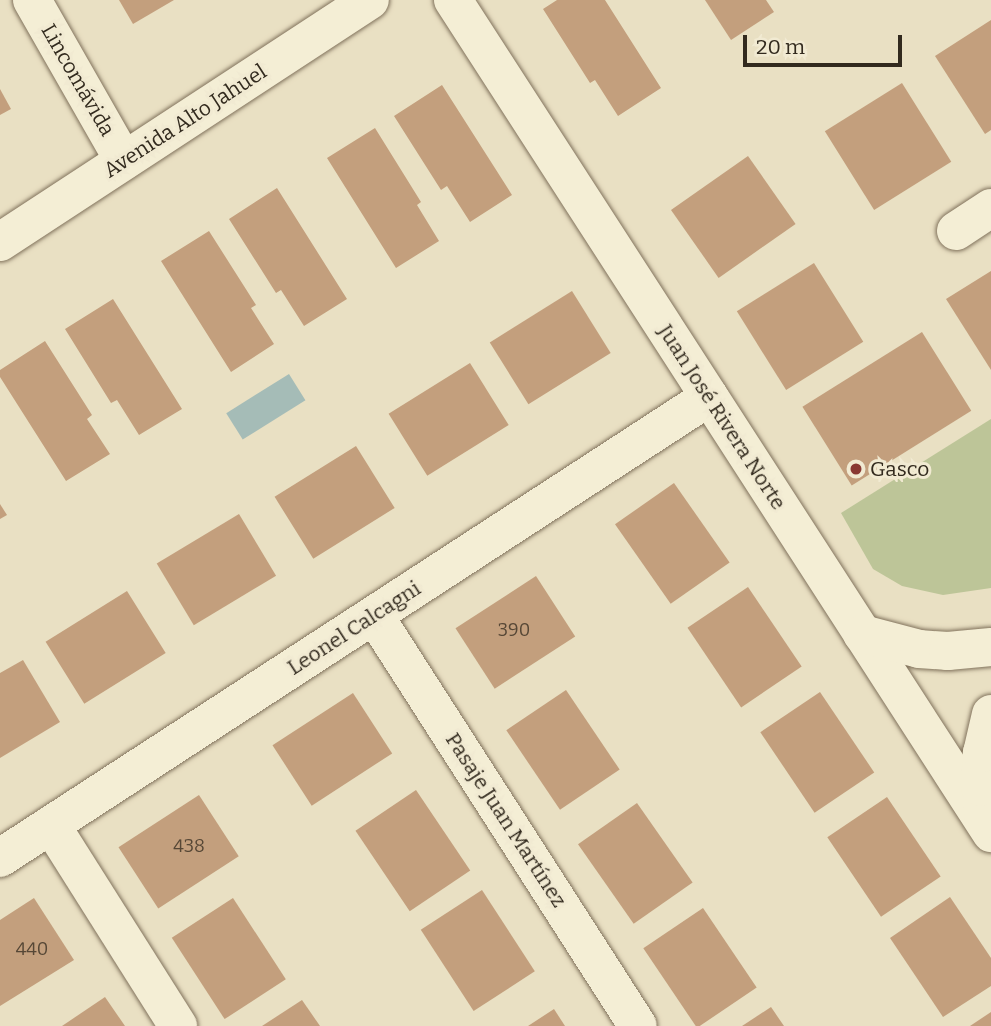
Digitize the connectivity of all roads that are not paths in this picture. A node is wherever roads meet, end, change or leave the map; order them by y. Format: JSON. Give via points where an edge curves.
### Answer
{"nodes":[{"id":1,"x":32,"y":0,"type":"edge"},
{"id":2,"x":370,"y":0,"type":"edge"},
{"id":3,"x":453,"y":0,"type":"edge"},
{"id":4,"x":124,"y":161,"type":"junction"},
{"id":5,"x":991,"y":208,"type":"edge"},
{"id":6,"x":956,"y":231,"type":"dead end"},
{"id":7,"x":0,"y":242,"type":"edge"},
{"id":8,"x":709,"y":397,"type":"junction"},
{"id":9,"x":374,"y":615,"type":"junction"},
{"id":10,"x":862,"y":634,"type":"junction"},
{"id":11,"x":991,"y":647,"type":"edge"},
{"id":12,"x":991,"y":714,"type":"edge"},
{"id":13,"x":51,"y":825,"type":"junction"},
{"id":14,"x":987,"y":827,"type":"edge"},
{"id":15,"x":0,"y":858,"type":"edge"},
{"id":16,"x":178,"y":1026,"type":"edge"},
{"id":17,"x":638,"y":1026,"type":"edge"}],
"edges":[{"from":1,"to":4,"type":"street","name":"Lincomávida"},
{"from":2,"to":4,"type":"street","name":"Avenida Alto Jahuel"},
{"from":3,"to":8,"type":"street","name":"Juan José Rivera Norte"},
{"from":4,"to":7,"type":"street","name":"Avenida Alto Jahuel"},
{"from":5,"to":6,"type":"street"},
{"from":8,"to":9,"type":"street","name":"Leonel Calcagni"},
{"from":8,"to":10,"type":"street","name":"Juan José Rivera Norte"},
{"from":9,"to":13,"type":"street","name":"Leonel Calcagni"},
{"from":9,"to":17,"type":"street","name":"Pasaje Juan Martínez"},
{"from":10,"to":11,"type":"street","via":[[919,649]]},
{"from":10,"to":14,"type":"street","name":"Juan José Rivera Norte"},
{"from":12,"to":14,"type":"street","via":[[980,787]]},
{"from":13,"to":15,"type":"street","name":"Leonel Calcagni"},
{"from":13,"to":16,"type":"street"}]}
